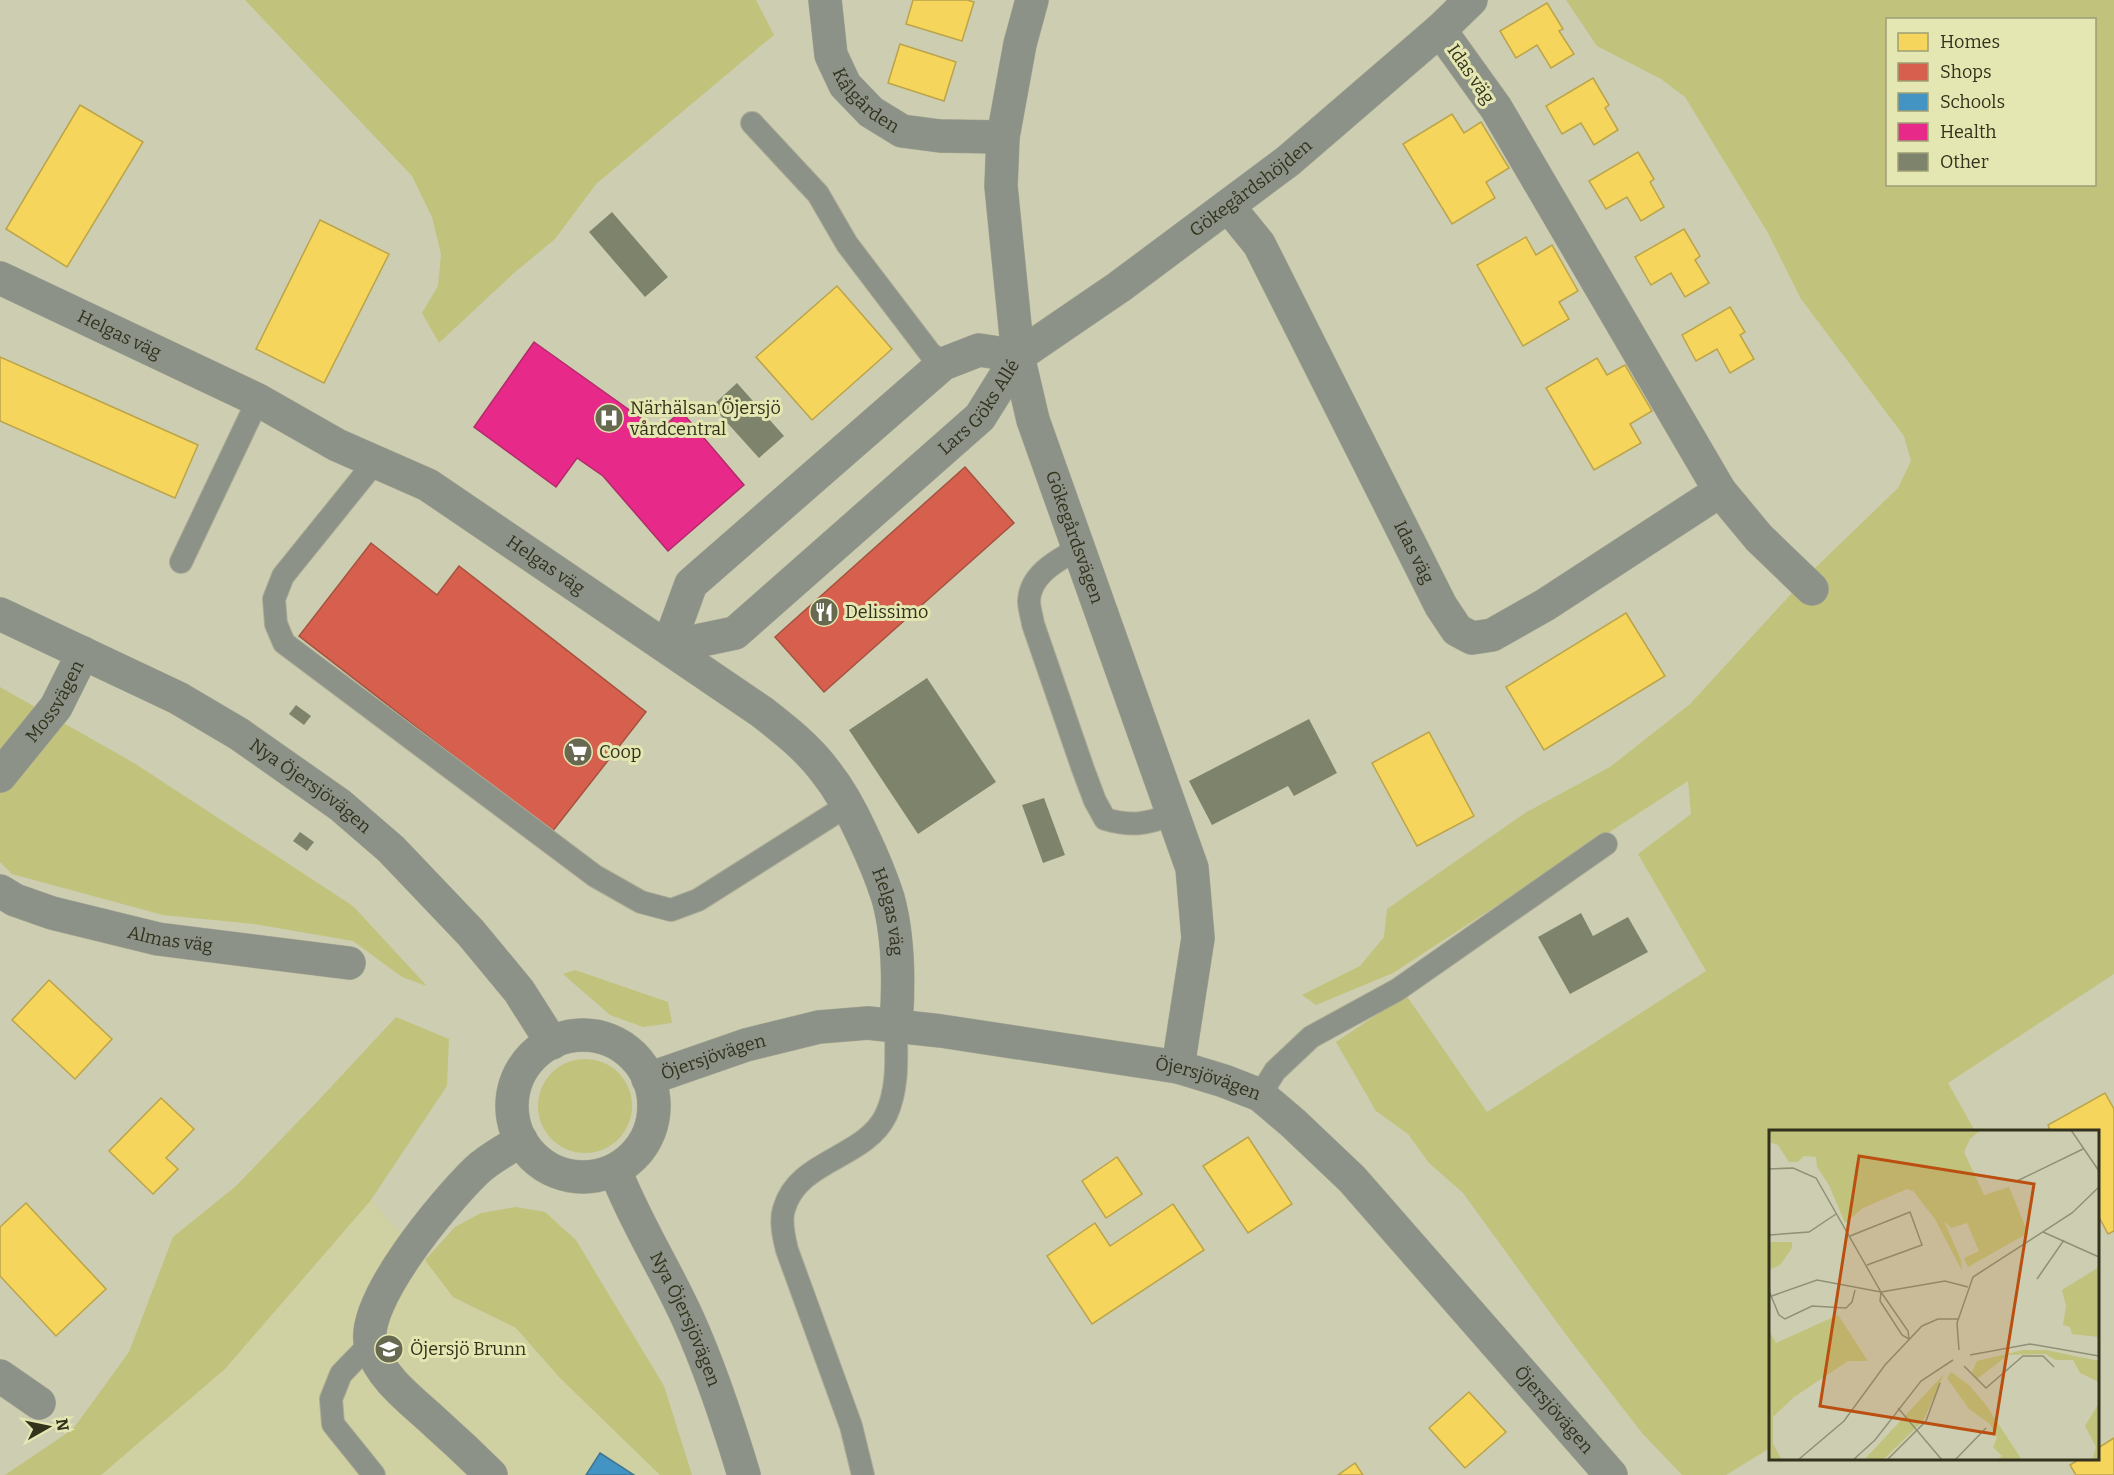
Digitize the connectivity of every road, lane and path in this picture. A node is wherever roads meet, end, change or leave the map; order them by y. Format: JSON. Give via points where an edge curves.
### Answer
{"nodes":[{"id":1,"x":825,"y":0,"type":"edge"},
{"id":2,"x":1032,"y":0,"type":"edge"},
{"id":3,"x":1471,"y":0,"type":"edge"},
{"id":4,"x":1440,"y":30,"type":"junction"},
{"id":5,"x":752,"y":123,"type":"dead end"},
{"id":6,"x":1003,"y":137,"type":"junction"},
{"id":7,"x":1228,"y":206,"type":"junction"},
{"id":8,"x":0,"y":278,"type":"edge"},
{"id":9,"x":1018,"y":356,"type":"junction"},
{"id":10,"x":943,"y":364,"type":"junction"},
{"id":11,"x":258,"y":400,"type":"junction"},
{"id":12,"x":375,"y":462,"type":"junction"},
{"id":13,"x":1720,"y":491,"type":"junction"},
{"id":14,"x":1079,"y":548,"type":"junction"},
{"id":15,"x":181,"y":561,"type":"dead end"},
{"id":16,"x":1812,"y":589,"type":"dead end"},
{"id":17,"x":0,"y":614,"type":"edge"},
{"id":18,"x":668,"y":647,"type":"junction"},
{"id":19,"x":83,"y":653,"type":"junction"},
{"id":20,"x":0,"y":776,"type":"edge"},
{"id":21,"x":848,"y":805,"type":"junction"},
{"id":22,"x":1173,"y":813,"type":"junction"},
{"id":23,"x":1606,"y":844,"type":"dead end"},
{"id":24,"x":0,"y":891,"type":"edge"},
{"id":25,"x":349,"y":963,"type":"dead end"},
{"id":26,"x":896,"y":1025,"type":"junction"},
{"id":27,"x":552,"y":1043,"type":"junction"},
{"id":28,"x":1178,"y":1068,"type":"junction"},
{"id":29,"x":648,"y":1079,"type":"junction"},
{"id":30,"x":1260,"y":1095,"type":"junction"},
{"id":31,"x":521,"y":1140,"type":"junction"},
{"id":32,"x":615,"y":1170,"type":"junction"},
{"id":33,"x":370,"y":1344,"type":"junction"},
{"id":34,"x":0,"y":1376,"type":"edge"},
{"id":35,"x":39,"y":1403,"type":"dead end"},
{"id":36,"x":374,"y":1475,"type":"edge"},
{"id":37,"x":491,"y":1475,"type":"edge"},
{"id":38,"x":744,"y":1475,"type":"edge"},
{"id":39,"x":863,"y":1475,"type":"edge"},
{"id":40,"x":1611,"y":1475,"type":"edge"}],
"edges":[{"from":1,"to":6,"type":"street","name":"Kålgården","via":[[831,55],[845,85],[871,112],[902,131]]},
{"from":2,"to":6,"type":"street","name":"Gökegårdsvägen"},
{"from":3,"to":4,"type":"street","name":"Gökegårdshöjden"},
{"from":4,"to":7,"type":"street","name":"Gökegårdshöjden","via":[[1287,161]]},
{"from":4,"to":13,"type":"street","name":"Idas väg","via":[[1496,108]]},
{"from":5,"to":10,"type":"lane","via":[[818,194],[847,244],[930,353]]},
{"from":6,"to":9,"type":"street","name":"Gökegårdsvägen","via":[[1001,186]]},
{"from":7,"to":9,"type":"street","name":"Gökegårdshöjden"},
{"from":7,"to":13,"type":"street","name":"Idas väg","via":[[1259,244],[1441,606],[1458,630],[1472,638],[1492,634],[1545,606]]},
{"from":8,"to":11,"type":"street","name":"Helgas väg"},
{"from":9,"to":10,"type":"street","name":"Lars Göks Allé","via":[[979,350]]},
{"from":9,"to":14,"type":"street","name":"Gökegårdsvägen","via":[[1033,420]]},
{"from":9,"to":18,"type":"street","name":"Lars Göks Allé","via":[[980,417],[735,633]]},
{"from":10,"to":18,"type":"street","name":"Lars Göks Allé","via":[[691,584]]},
{"from":11,"to":12,"type":"street","name":"Helgas väg"},
{"from":11,"to":15,"type":"lane"},
{"from":12,"to":18,"type":"street","name":"Helgas väg","via":[[428,485]]},
{"from":12,"to":21,"type":"lane","via":[[283,576],[274,599],[276,624],[284,643],[595,876],[641,902],[671,910],[698,900]]},
{"from":13,"to":16,"type":"street","name":"Idas väg","via":[[1759,538]]},
{"from":14,"to":22,"type":"street","name":"Gökegårdsvägen"},
{"from":14,"to":22,"type":"lane","via":[[1045,570],[1033,584],[1029,602],[1083,769],[1105,819],[1137,825]]},
{"from":17,"to":19,"type":"street","name":"Nya Öjersjövägen"},
{"from":18,"to":21,"type":"street","name":"Helgas väg","via":[[794,736],[825,770]]},
{"from":19,"to":20,"type":"street","name":"Mossvägen","via":[[56,707]]},
{"from":19,"to":27,"type":"street","name":"Nya Öjersjövägen","via":[[178,698],[239,734],[340,806],[391,849],[471,933],[519,991]]},
{"from":21,"to":26,"type":"street","name":"Helgas väg","via":[[876,863],[888,899],[896,945]]},
{"from":22,"to":28,"type":"street","name":"Gökegårdsvägen","via":[[1192,868],[1198,938]]},
{"from":23,"to":30,"type":"lane","via":[[1397,990],[1311,1037],[1275,1071]]},
{"from":24,"to":25,"type":"street","name":"Almas väg","via":[[52,913],[158,939]]},
{"from":26,"to":28,"type":"street","name":"Öjersjövägen"},
{"from":26,"to":29,"type":"street","name":"Öjersjövägen","via":[[819,1027],[746,1045]]},
{"from":26,"to":39,"type":"lane","via":[[896,1084],[885,1116],[867,1140],[820,1166],[796,1187],[783,1209],[787,1250],[851,1426]]},
{"from":27,"to":29,"type":"street","via":[[579,1035],[611,1041],[637,1060]]},
{"from":27,"to":31,"type":"street","via":[[529,1060],[517,1081],[513,1117]]},
{"from":28,"to":30,"type":"street","name":"Öjersjövägen"},
{"from":29,"to":32,"type":"street","via":[[654,1114],[648,1136],[634,1156]]},
{"from":30,"to":40,"type":"street","name":"Öjersjövägen","via":[[1352,1179]]},
{"from":31,"to":32,"type":"street","via":[[534,1157],[562,1174],[583,1177]]},
{"from":31,"to":33,"type":"street","via":[[478,1169],[444,1205],[380,1300],[371,1325]]},
{"from":32,"to":38,"type":"street","name":"Nya Öjersjövägen","via":[[692,1328],[718,1392]]},
{"from":33,"to":36,"type":"lane","via":[[341,1374],[331,1399],[333,1424]]},
{"from":33,"to":37,"type":"street","via":[[389,1380]]},
{"from":34,"to":35,"type":"street"}]}
